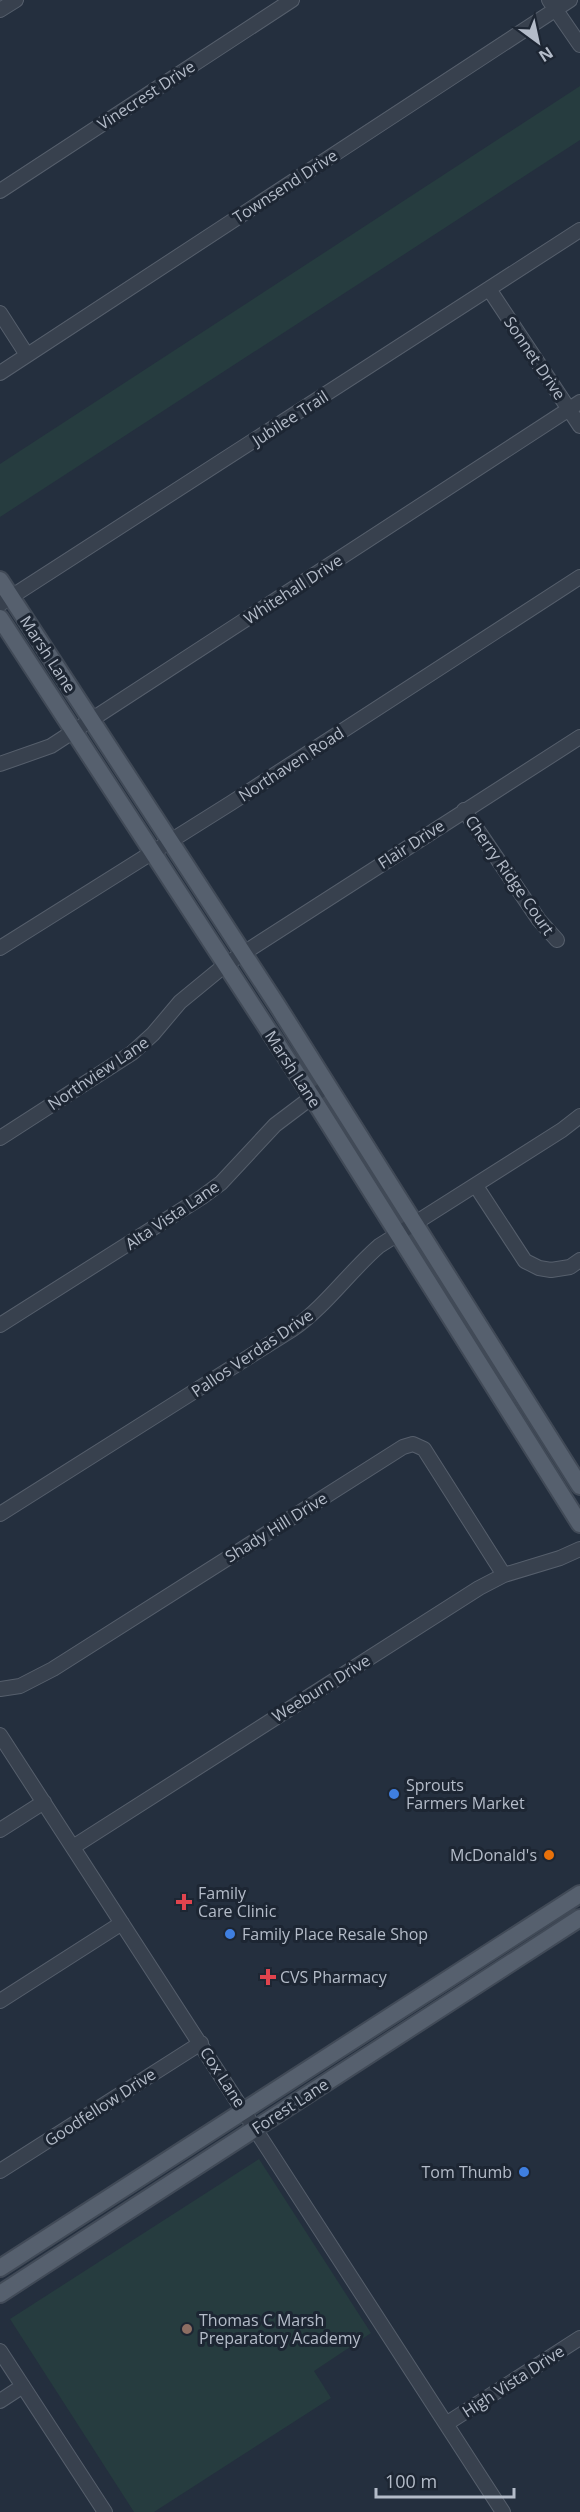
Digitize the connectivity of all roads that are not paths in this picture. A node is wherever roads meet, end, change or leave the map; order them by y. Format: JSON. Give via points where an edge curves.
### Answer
{"nodes":[{"id":1,"x":16,"y":0,"type":"edge"},
{"id":2,"x":292,"y":0,"type":"edge"},
{"id":3,"x":570,"y":0,"type":"edge"},
{"id":4,"x":553,"y":5,"type":"edge"},
{"id":5,"x":0,"y":10,"type":"edge"},
{"id":6,"x":580,"y":45,"type":"edge"},
{"id":7,"x":0,"y":190,"type":"edge"},
{"id":8,"x":580,"y":230,"type":"edge"},
{"id":9,"x":489,"y":289,"type":"junction"},
{"id":10,"x":0,"y":313,"type":"edge"},
{"id":11,"x":27,"y":355,"type":"junction"},
{"id":12,"x":0,"y":373,"type":"edge"},
{"id":13,"x":574,"y":405,"type":"edge"},
{"id":14,"x":580,"y":426,"type":"edge"},
{"id":15,"x":580,"y":577,"type":"edge"},
{"id":16,"x":0,"y":580,"type":"edge"},
{"id":17,"x":6,"y":601,"type":"edge"},
{"id":18,"x":0,"y":618,"type":"edge"},
{"id":19,"x":91,"y":720,"type":"junction"},
{"id":20,"x":73,"y":731,"type":"junction"},
{"id":21,"x":580,"y":737,"type":"edge"},
{"id":22,"x":0,"y":764,"type":"edge"},
{"id":23,"x":464,"y":810,"type":"junction"},
{"id":24,"x":170,"y":842,"type":"junction"},
{"id":25,"x":153,"y":853,"type":"junction"},
{"id":26,"x":557,"y":940,"type":"dead end"},
{"id":27,"x":0,"y":948,"type":"edge"},
{"id":28,"x":244,"y":954,"type":"junction"},
{"id":29,"x":225,"y":965,"type":"junction"},
{"id":30,"x":328,"y":1085,"type":"junction"},
{"id":31,"x":312,"y":1097,"type":"junction"},
{"id":32,"x":580,"y":1116,"type":"edge"},
{"id":33,"x":0,"y":1138,"type":"edge"},
{"id":34,"x":476,"y":1186,"type":"junction"},
{"id":35,"x":415,"y":1223,"type":"junction"},
{"id":36,"x":399,"y":1234,"type":"junction"},
{"id":37,"x":580,"y":1260,"type":"edge"},
{"id":38,"x":0,"y":1325,"type":"edge"},
{"id":39,"x":580,"y":1486,"type":"edge"},
{"id":40,"x":0,"y":1514,"type":"edge"},
{"id":41,"x":580,"y":1524,"type":"edge"},
{"id":42,"x":580,"y":1549,"type":"edge"},
{"id":43,"x":504,"y":1575,"type":"junction"},
{"id":44,"x":0,"y":1689,"type":"edge"},
{"id":45,"x":0,"y":1735,"type":"edge"},
{"id":46,"x":44,"y":1802,"type":"junction"},
{"id":47,"x":0,"y":1830,"type":"edge"},
{"id":48,"x":73,"y":1847,"type":"junction"},
{"id":49,"x":580,"y":1894,"type":"edge"},
{"id":50,"x":580,"y":1918,"type":"edge"},
{"id":51,"x":122,"y":1923,"type":"junction"},
{"id":52,"x":0,"y":2001,"type":"edge"},
{"id":53,"x":393,"y":2013,"type":"junction"},
{"id":54,"x":405,"y":2031,"type":"junction"},
{"id":55,"x":201,"y":2043,"type":"junction"},
{"id":56,"x":244,"y":2110,"type":"junction"},
{"id":57,"x":256,"y":2128,"type":"junction"},
{"id":58,"x":0,"y":2171,"type":"edge"},
{"id":59,"x":0,"y":2268,"type":"edge"},
{"id":60,"x":0,"y":2294,"type":"edge"},
{"id":61,"x":580,"y":2338,"type":"edge"},
{"id":62,"x":0,"y":2351,"type":"edge"},
{"id":63,"x":23,"y":2386,"type":"junction"},
{"id":64,"x":0,"y":2401,"type":"edge"},
{"id":65,"x":446,"y":2424,"type":"junction"},
{"id":66,"x":105,"y":2512,"type":"edge"},
{"id":67,"x":503,"y":2512,"type":"edge"}],
"edges":[{"from":1,"to":5,"type":"street"},
{"from":2,"to":7,"type":"street","name":"Vinecrest Drive"},
{"from":3,"to":4,"type":"street","name":"Townsend Drive"},
{"from":4,"to":6,"type":"street"},
{"from":4,"to":11,"type":"street","name":"Townsend Drive"},
{"from":8,"to":9,"type":"street","name":"Jubilee Trail"},
{"from":9,"to":13,"type":"street","name":"Sonnet Drive"},
{"from":9,"to":17,"type":"street","name":"Jubilee Trail"},
{"from":10,"to":11,"type":"street"},
{"from":11,"to":12,"type":"street","name":"Townsend Drive"},
{"from":13,"to":14,"type":"street","name":"Sonnet Drive"},
{"from":13,"to":19,"type":"street","name":"Whitehall Drive"},
{"from":15,"to":24,"type":"street","name":"Northaven Road"},
{"from":16,"to":17,"type":"main road","name":"Marsh Lane"},
{"from":17,"to":19,"type":"main road","name":"Marsh Lane"},
{"from":18,"to":20,"type":"main road","name":"Marsh Lane"},
{"from":19,"to":20,"type":"street","name":"Whitehall Drive"},
{"from":19,"to":24,"type":"main road","name":"Marsh Lane"},
{"from":20,"to":22,"type":"street","name":"Whitehall Drive","via":[[36,753]]},
{"from":20,"to":25,"type":"main road","name":"Marsh Lane"},
{"from":21,"to":23,"type":"street","name":"Flair Drive"},
{"from":23,"to":26,"type":"street","name":"Cherry Ridge Court","via":[[539,920]]},
{"from":23,"to":28,"type":"street","name":"Flair Drive"},
{"from":24,"to":25,"type":"street","name":"Northaven Road"},
{"from":24,"to":28,"type":"main road","name":"Marsh Lane"},
{"from":25,"to":27,"type":"street","name":"Northaven Road"},
{"from":25,"to":29,"type":"main road","name":"Marsh Lane"},
{"from":28,"to":29,"type":"street","name":"Northview Lane"},
{"from":28,"to":30,"type":"main road","name":"Marsh Lane"},
{"from":29,"to":31,"type":"main road","name":"Marsh Lane"},
{"from":29,"to":33,"type":"street","name":"Northview Lane","via":[[180,1002],[132,1053]]},
{"from":30,"to":31,"type":"street","name":"Alta Vista Lane"},
{"from":30,"to":35,"type":"main road","name":"Marsh Lane"},
{"from":31,"to":36,"type":"main road","name":"Marsh Lane"},
{"from":31,"to":38,"type":"street","name":"Alta Vista Lane","via":[[275,1125],[228,1176],[202,1197]]},
{"from":32,"to":34,"type":"street","name":"Pallos Verdas Drive"},
{"from":34,"to":35,"type":"street","name":"Pallos Verdas Drive"},
{"from":34,"to":37,"type":"street","via":[[525,1261],[551,1270],[570,1267]]},
{"from":35,"to":36,"type":"street","name":"Pallos Verdas Drive"},
{"from":35,"to":39,"type":"main road","name":"Marsh Lane"},
{"from":36,"to":40,"type":"street","name":"Pallos Verdas Drive","via":[[356,1266],[305,1320]]},
{"from":36,"to":41,"type":"main road","name":"Marsh Lane"},
{"from":42,"to":43,"type":"street","name":"Weeburn Drive"},
{"from":43,"to":44,"type":"street","name":"Shady Hill Drive","via":[[424,1449],[413,1444],[53,1669],[20,1686]]},
{"from":43,"to":48,"type":"street","name":"Weeburn Drive"},
{"from":45,"to":46,"type":"street","name":"Cox Lane"},
{"from":46,"to":47,"type":"street"},
{"from":46,"to":48,"type":"street","name":"Cox Lane"},
{"from":48,"to":51,"type":"street","name":"Cox Lane"},
{"from":49,"to":53,"type":"main road","name":"Forest Lane"},
{"from":50,"to":54,"type":"main road","name":"Forest Lane"},
{"from":51,"to":52,"type":"street"},
{"from":51,"to":55,"type":"street","name":"Cox Lane"},
{"from":53,"to":54,"type":"main road"},
{"from":53,"to":56,"type":"main road","name":"Forest Lane"},
{"from":54,"to":57,"type":"main road","name":"Forest Lane"},
{"from":55,"to":56,"type":"street","name":"Cox Lane"},
{"from":55,"to":58,"type":"street","name":"Goodfellow Drive"},
{"from":56,"to":57,"type":"street","name":"Cox Lane"},
{"from":56,"to":59,"type":"main road","name":"Forest Lane"},
{"from":57,"to":60,"type":"main road","name":"Forest Lane"},
{"from":57,"to":65,"type":"street","name":"Cox Lane"},
{"from":61,"to":65,"type":"street","name":"High Vista Drive"},
{"from":62,"to":63,"type":"street"},
{"from":63,"to":64,"type":"street"},
{"from":63,"to":66,"type":"street"},
{"from":65,"to":67,"type":"street","name":"Cox Lane"}]}
